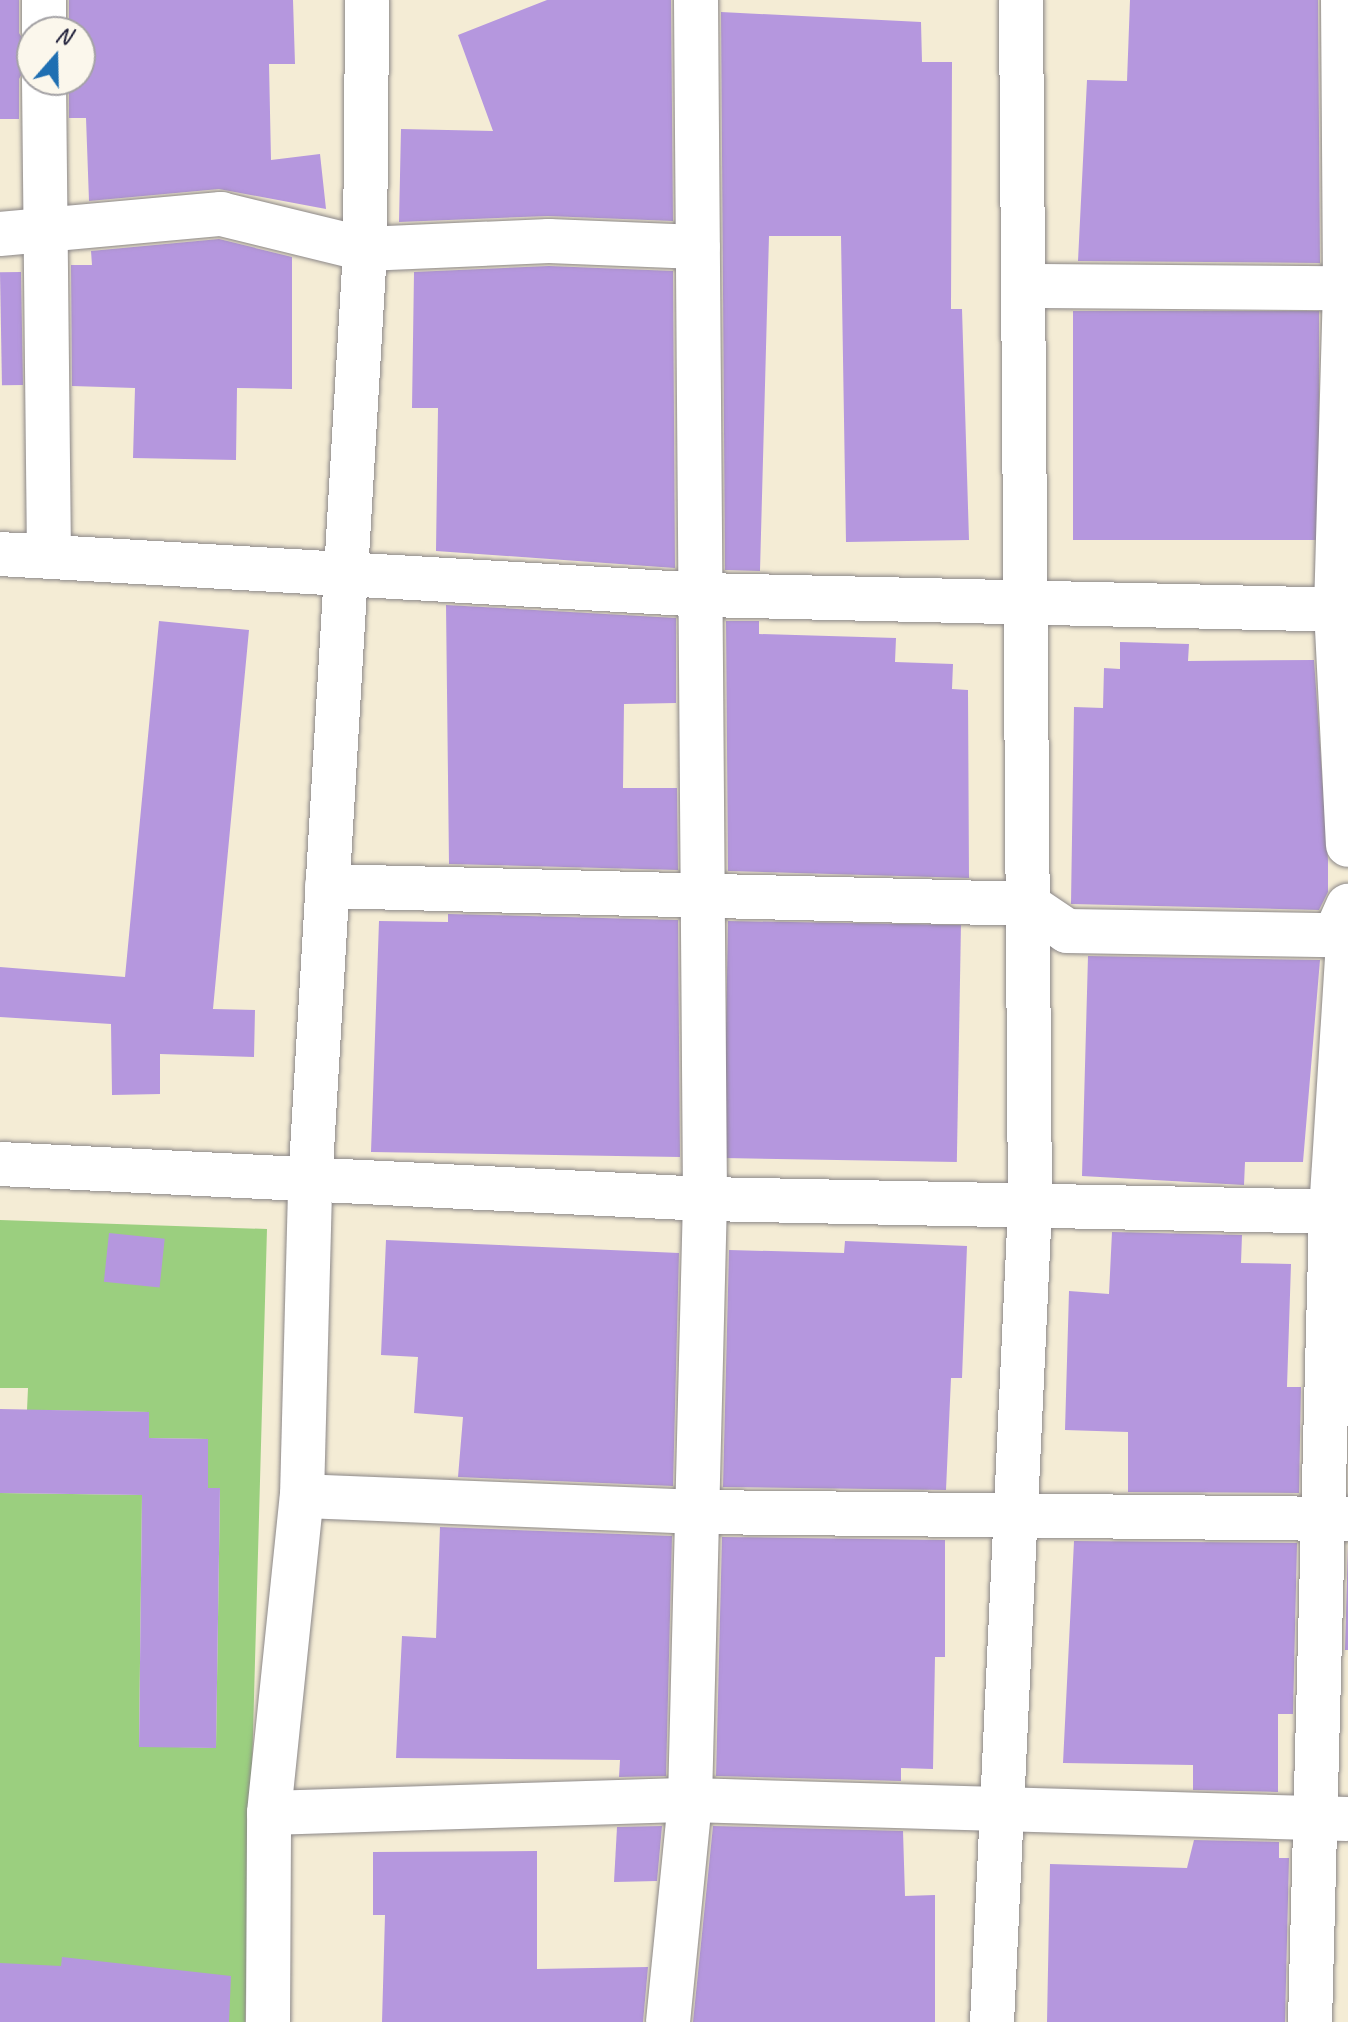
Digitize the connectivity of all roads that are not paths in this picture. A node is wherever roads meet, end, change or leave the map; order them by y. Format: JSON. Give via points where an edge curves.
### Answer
{"nodes":[{"id":1,"x":367,"y":0,"type":"edge"},
{"id":2,"x":696,"y":0,"type":"edge"},
{"id":3,"x":1021,"y":0,"type":"edge"},
{"id":4,"x":1343,"y":0,"type":"edge"},
{"id":5,"x":44,"y":96,"type":"edge"},
{"id":6,"x":0,"y":234,"type":"edge"},
{"id":7,"x":45,"y":234,"type":"junction"},
{"id":8,"x":698,"y":247,"type":"junction"},
{"id":9,"x":365,"y":249,"type":"junction"},
{"id":10,"x":1028,"y":286,"type":"junction"},
{"id":11,"x":1347,"y":288,"type":"edge"},
{"id":12,"x":0,"y":554,"type":"edge"},
{"id":13,"x":49,"y":554,"type":"junction"},
{"id":14,"x":341,"y":575,"type":"junction"},
{"id":15,"x":704,"y":595,"type":"junction"},
{"id":16,"x":1022,"y":597,"type":"junction"},
{"id":17,"x":1342,"y":610,"type":"edge"},
{"id":18,"x":1348,"y":845,"type":"edge"},
{"id":19,"x":327,"y":886,"type":"junction"},
{"id":20,"x":708,"y":894,"type":"junction"},
{"id":21,"x":1027,"y":904,"type":"junction"},
{"id":22,"x":1348,"y":906,"type":"edge"},
{"id":23,"x":1348,"y":944,"type":"edge"},
{"id":24,"x":0,"y":1164,"type":"edge"},
{"id":25,"x":310,"y":1184,"type":"junction"},
{"id":26,"x":705,"y":1199,"type":"junction"},
{"id":27,"x":1030,"y":1206,"type":"junction"},
{"id":28,"x":1339,"y":1212,"type":"edge"},
{"id":29,"x":302,"y":1496,"type":"junction"},
{"id":30,"x":696,"y":1512,"type":"junction"},
{"id":31,"x":1011,"y":1516,"type":"junction"},
{"id":32,"x":1335,"y":1519,"type":"edge"},
{"id":33,"x":690,"y":1800,"type":"junction"},
{"id":34,"x":997,"y":1808,"type":"junction"},
{"id":35,"x":269,"y":1813,"type":"junction"},
{"id":36,"x":1333,"y":1818,"type":"edge"},
{"id":37,"x":268,"y":2022,"type":"edge"},
{"id":38,"x":668,"y":2022,"type":"edge"},
{"id":39,"x":992,"y":2022,"type":"edge"},
{"id":40,"x":1310,"y":2022,"type":"edge"}],
"edges":[{"from":1,"to":9,"type":"street"},
{"from":2,"to":8,"type":"street"},
{"from":3,"to":10,"type":"street"},
{"from":4,"to":11,"type":"street"},
{"from":5,"to":7,"type":"street"},
{"from":6,"to":7,"type":"street"},
{"from":7,"to":9,"type":"street","via":[[221,214]]},
{"from":7,"to":13,"type":"street"},
{"from":8,"to":9,"type":"street","via":[[549,241]]},
{"from":8,"to":15,"type":"street"},
{"from":9,"to":14,"type":"street"},
{"from":10,"to":11,"type":"street"},
{"from":10,"to":16,"type":"street"},
{"from":11,"to":17,"type":"street"},
{"from":12,"to":13,"type":"street"},
{"from":13,"to":14,"type":"street"},
{"from":14,"to":15,"type":"street"},
{"from":14,"to":19,"type":"street"},
{"from":15,"to":16,"type":"street"},
{"from":15,"to":20,"type":"street"},
{"from":16,"to":17,"type":"street"},
{"from":16,"to":21,"type":"street"},
{"from":17,"to":18,"type":"street"},
{"from":19,"to":20,"type":"street"},
{"from":19,"to":25,"type":"street"},
{"from":20,"to":21,"type":"street"},
{"from":20,"to":26,"type":"street"},
{"from":21,"to":22,"type":"street","via":[[1067,931],[1335,935]]},
{"from":21,"to":27,"type":"street"},
{"from":23,"to":28,"type":"street"},
{"from":24,"to":25,"type":"street"},
{"from":25,"to":26,"type":"street"},
{"from":25,"to":29,"type":"street"},
{"from":26,"to":27,"type":"street"},
{"from":26,"to":30,"type":"street"},
{"from":27,"to":28,"type":"street"},
{"from":27,"to":31,"type":"street"},
{"from":28,"to":32,"type":"street"},
{"from":29,"to":30,"type":"street"},
{"from":29,"to":35,"type":"street"},
{"from":30,"to":31,"type":"street"},
{"from":30,"to":33,"type":"street"},
{"from":31,"to":32,"type":"street"},
{"from":31,"to":34,"type":"street"},
{"from":32,"to":36,"type":"street"},
{"from":33,"to":34,"type":"street"},
{"from":33,"to":35,"type":"street"},
{"from":33,"to":38,"type":"street"},
{"from":34,"to":36,"type":"street"},
{"from":34,"to":39,"type":"street"},
{"from":35,"to":37,"type":"street"},
{"from":36,"to":40,"type":"street"}]}
